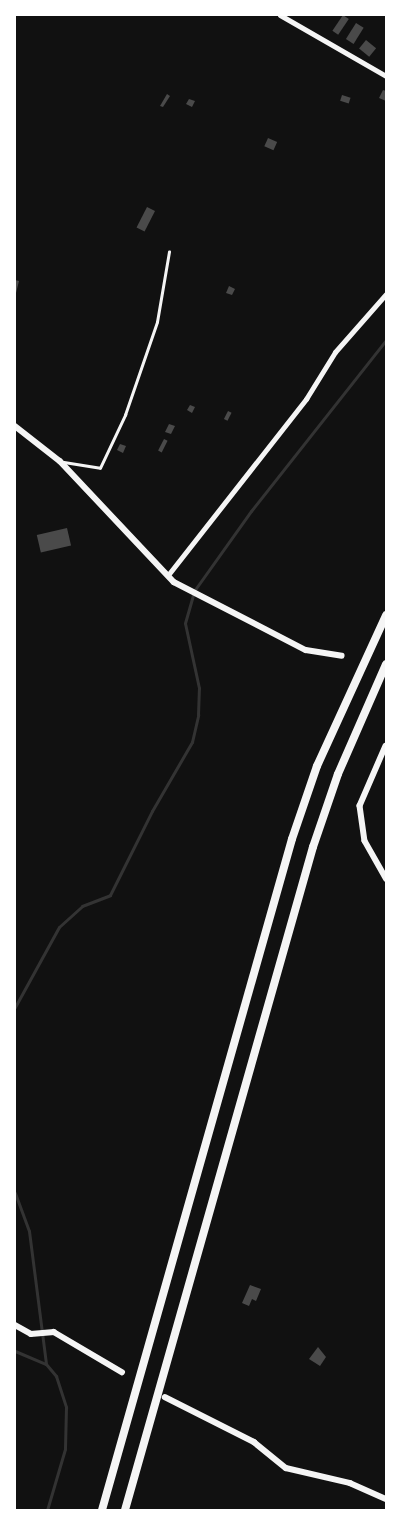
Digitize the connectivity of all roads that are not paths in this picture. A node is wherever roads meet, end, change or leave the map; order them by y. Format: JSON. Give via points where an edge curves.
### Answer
{"nodes":[{"id":1,"x":280,"y":15,"type":"edge"},
{"id":2,"x":386,"y":76,"type":"edge"},
{"id":3,"x":169,"y":252,"type":"dead end"},
{"id":4,"x":386,"y":294,"type":"edge"},
{"id":5,"x":15,"y":426,"type":"edge"},
{"id":6,"x":60,"y":462,"type":"junction"},
{"id":7,"x":168,"y":575,"type":"junction"},
{"id":8,"x":386,"y":615,"type":"edge"},
{"id":9,"x":342,"y":656,"type":"dead end"},
{"id":10,"x":386,"y":664,"type":"edge"},
{"id":11,"x":386,"y":746,"type":"edge"},
{"id":12,"x":386,"y":878,"type":"edge"},
{"id":13,"x":15,"y":1324,"type":"edge"},
{"id":14,"x":122,"y":1372,"type":"dead end"},
{"id":15,"x":165,"y":1396,"type":"dead end"},
{"id":16,"x":386,"y":1499,"type":"edge"},
{"id":17,"x":102,"y":1510,"type":"edge"},
{"id":18,"x":125,"y":1510,"type":"edge"}],
"edges":[{"from":1,"to":2,"type":"street"},
{"from":3,"to":6,"type":"lane","via":[[157,322],[125,416],[100,468]]},
{"from":4,"to":7,"type":"street","via":[[335,352],[306,398]]},
{"from":5,"to":6,"type":"street"},
{"from":6,"to":7,"type":"street"},
{"from":7,"to":9,"type":"street","via":[[174,582],[306,650]]},
{"from":8,"to":17,"type":"highway","via":[[317,766],[292,839]]},
{"from":10,"to":18,"type":"highway","via":[[338,774],[313,847]]},
{"from":11,"to":12,"type":"street","via":[[360,806],[364,841]]},
{"from":13,"to":14,"type":"street","via":[[31,1334],[54,1332]]},
{"from":15,"to":16,"type":"street","via":[[254,1442],[286,1468],[342,1480]]}]}
